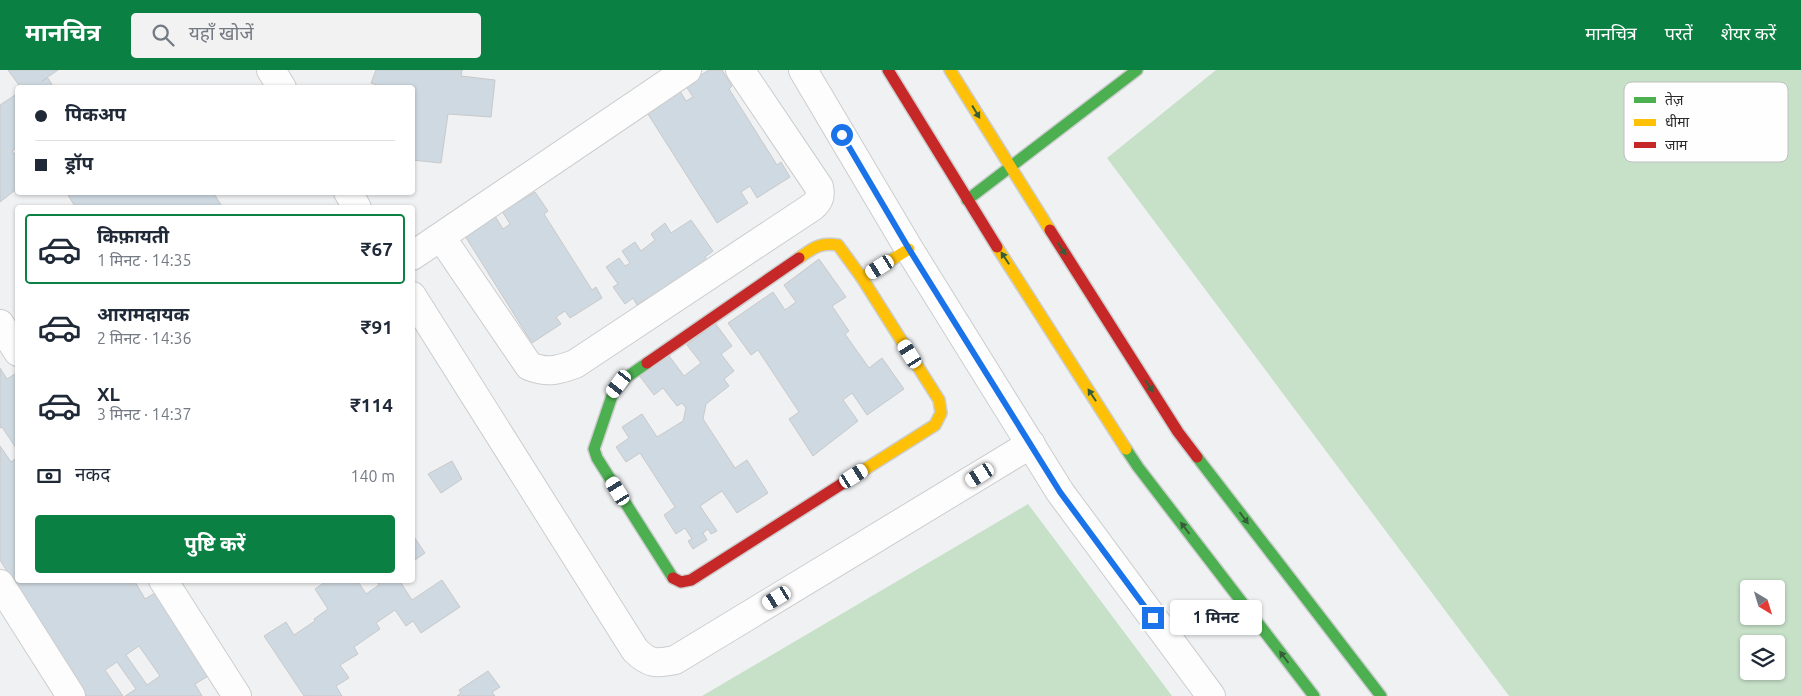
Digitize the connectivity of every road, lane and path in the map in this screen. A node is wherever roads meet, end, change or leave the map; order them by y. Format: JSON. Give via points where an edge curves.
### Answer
{"nodes":[{"id":1,"x":271,"y":70,"type":"edge"},
{"id":2,"x":687,"y":70,"type":"edge"},
{"id":3,"x":740,"y":70,"type":"edge"},
{"id":4,"x":803,"y":70,"type":"edge"},
{"id":5,"x":888,"y":70,"type":"edge"},
{"id":6,"x":950,"y":70,"type":"edge"},
{"id":7,"x":1136,"y":70,"type":"edge"},
{"id":8,"x":280,"y":85,"type":"edge"},
{"id":9,"x":1010,"y":167,"type":"junction"},
{"id":10,"x":967,"y":200,"type":"junction"},
{"id":11,"x":441,"y":237,"type":"junction"},
{"id":12,"x":909,"y":249,"type":"junction"},
{"id":13,"x":415,"y":254,"type":"edge"},
{"id":14,"x":862,"y":278,"type":"junction"},
{"id":15,"x":415,"y":301,"type":"edge"},
{"id":16,"x":0,"y":324,"type":"edge"},
{"id":17,"x":15,"y":347,"type":"edge"},
{"id":18,"x":1031,"y":444,"type":"junction"},
{"id":19,"x":165,"y":583,"type":"edge"},
{"id":20,"x":0,"y":584,"type":"edge"},
{"id":21,"x":71,"y":696,"type":"edge"},
{"id":22,"x":237,"y":696,"type":"edge"},
{"id":23,"x":1211,"y":696,"type":"edge"},
{"id":24,"x":1314,"y":696,"type":"edge"},
{"id":25,"x":1380,"y":696,"type":"edge"}],
"edges":[{"from":1,"to":8,"type":"street"},
{"from":2,"to":11,"type":"street"},
{"from":3,"to":11,"type":"street","via":[[820,187],[819,201],[575,364],[551,371],[529,366]]},
{"from":4,"to":12,"type":"street"},
{"from":5,"to":10,"type":"main road"},
{"from":6,"to":9,"type":"main road","one_way":true},
{"from":7,"to":9,"type":"main road"},
{"from":9,"to":10,"type":"main road"},
{"from":9,"to":25,"type":"main road","one_way":true,"via":[[1178,432]]},
{"from":24,"to":10,"type":"main road","one_way":true,"via":[[1138,467]]},
{"from":11,"to":13,"type":"street"},
{"from":12,"to":14,"type":"main road"},
{"from":12,"to":18,"type":"street"},
{"from":14,"to":14,"type":"main road","via":[[838,245],[827,243],[815,247],[627,377],[613,393],[594,449],[675,581],[691,580],[935,425],[941,418],[939,400]]},
{"from":15,"to":18,"type":"street","via":[[635,650],[645,660],[660,664],[675,660]]},
{"from":16,"to":17,"type":"street"},
{"from":18,"to":23,"type":"street","via":[[1060,492]]},
{"from":19,"to":22,"type":"street"},
{"from":20,"to":21,"type":"street"}]}
